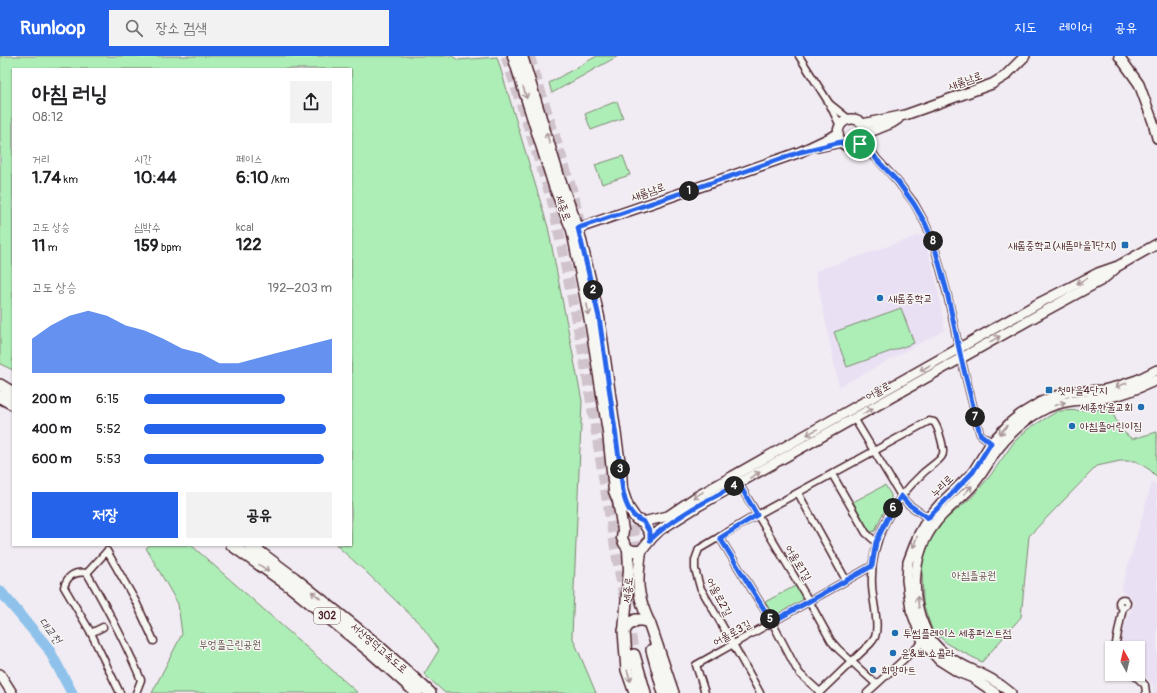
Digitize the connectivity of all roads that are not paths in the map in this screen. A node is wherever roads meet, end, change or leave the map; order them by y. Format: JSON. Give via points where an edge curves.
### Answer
{"nodes":[{"id":1,"x":513,"y":56,"type":"edge"},
{"id":2,"x":522,"y":56,"type":"edge"},
{"id":3,"x":798,"y":56,"type":"edge"},
{"id":4,"x":1025,"y":56,"type":"edge"},
{"id":5,"x":1119,"y":56,"type":"edge"},
{"id":6,"x":829,"y":103,"type":"junction"},
{"id":7,"x":905,"y":115,"type":"junction"},
{"id":8,"x":850,"y":120,"type":"junction"},
{"id":9,"x":862,"y":124,"type":"junction"},
{"id":10,"x":840,"y":134,"type":"junction"},
{"id":11,"x":1157,"y":138,"type":"edge"},
{"id":12,"x":862,"y":140,"type":"junction"},
{"id":13,"x":575,"y":229,"type":"junction"},
{"id":14,"x":1157,"y":244,"type":"edge"},
{"id":15,"x":960,"y":353,"type":"junction"},
{"id":16,"x":1157,"y":370,"type":"edge"},
{"id":17,"x":1157,"y":380,"type":"edge"},
{"id":18,"x":0,"y":385,"type":"edge"},
{"id":19,"x":12,"y":392,"type":"edge"},
{"id":20,"x":0,"y":397,"type":"edge"},
{"id":21,"x":12,"y":403,"type":"edge"},
{"id":22,"x":854,"y":418,"type":"junction"},
{"id":23,"x":995,"y":446,"type":"junction"},
{"id":24,"x":873,"y":452,"type":"junction"},
{"id":25,"x":832,"y":474,"type":"junction"},
{"id":26,"x":739,"y":484,"type":"junction"},
{"id":27,"x":798,"y":493,"type":"junction"},
{"id":28,"x":901,"y":496,"type":"junction"},
{"id":29,"x":757,"y":515,"type":"junction"},
{"id":30,"x":928,"y":518,"type":"junction"},
{"id":31,"x":640,"y":521,"type":"junction"},
{"id":32,"x":622,"y":530,"type":"junction"},
{"id":33,"x":720,"y":538,"type":"junction"},
{"id":34,"x":650,"y":540,"type":"junction"},
{"id":35,"x":876,"y":542,"type":"junction"},
{"id":36,"x":233,"y":546,"type":"edge"},
{"id":37,"x":251,"y":546,"type":"edge"},
{"id":38,"x":628,"y":549,"type":"junction"},
{"id":39,"x":641,"y":550,"type":"junction"},
{"id":40,"x":872,"y":566,"type":"junction"},
{"id":41,"x":87,"y":573,"type":"junction"},
{"id":42,"x":846,"y":580,"type":"junction"},
{"id":43,"x":810,"y":601,"type":"junction"},
{"id":44,"x":1123,"y":607,"type":"dead end"},
{"id":45,"x":650,"y":622,"type":"junction"},
{"id":46,"x":772,"y":622,"type":"junction"},
{"id":47,"x":103,"y":627,"type":"dead end"},
{"id":48,"x":624,"y":631,"type":"junction"},
{"id":49,"x":91,"y":633,"type":"junction"},
{"id":50,"x":926,"y":639,"type":"junction"},
{"id":51,"x":154,"y":641,"type":"dead end"},
{"id":52,"x":1116,"y":641,"type":"edge"},
{"id":53,"x":733,"y":644,"type":"junction"},
{"id":54,"x":652,"y":650,"type":"dead end"},
{"id":55,"x":634,"y":655,"type":"tunnel mouth"},
{"id":56,"x":851,"y":662,"type":"junction"},
{"id":57,"x":0,"y":674,"type":"edge"},
{"id":58,"x":1141,"y":681,"type":"edge"},
{"id":59,"x":876,"y":684,"type":"junction"},
{"id":60,"x":819,"y":692,"type":"edge"},
{"id":61,"x":12,"y":693,"type":"edge"},
{"id":62,"x":120,"y":693,"type":"edge"},
{"id":63,"x":136,"y":693,"type":"edge"},
{"id":64,"x":417,"y":693,"type":"edge"},
{"id":65,"x":430,"y":693,"type":"edge"},
{"id":66,"x":635,"y":693,"type":"edge"},
{"id":67,"x":645,"y":693,"type":"edge"},
{"id":68,"x":664,"y":693,"type":"edge"},
{"id":69,"x":673,"y":693,"type":"edge"},
{"id":70,"x":706,"y":693,"type":"edge"},
{"id":71,"x":760,"y":693,"type":"edge"},
{"id":72,"x":867,"y":693,"type":"edge"},
{"id":73,"x":995,"y":693,"type":"edge"},
{"id":74,"x":1011,"y":693,"type":"edge"},
{"id":75,"x":1146,"y":693,"type":"edge"}],
"edges":[{"from":1,"to":13,"type":"main road","name":"세종로","one_way":true,"via":[[554,186]]},
{"from":13,"to":2,"type":"main road","name":"세종로","one_way":true},
{"from":3,"to":6,"type":"street"},
{"from":4,"to":7,"type":"street","name":"새롬남로","via":[[1005,76],[992,84]]},
{"from":5,"to":11,"type":"street","via":[[1139,84]]},
{"from":6,"to":8,"type":"street"},
{"from":6,"to":10,"type":"street"},
{"from":7,"to":9,"type":"street","name":"새롬남로"},
{"from":7,"to":12,"type":"street","name":"새롬남로"},
{"from":8,"to":9,"type":"street"},
{"from":8,"to":10,"type":"street","via":[[842,123]]},
{"from":9,"to":12,"type":"street"},
{"from":10,"to":12,"type":"street","via":[[848,146]]},
{"from":10,"to":13,"type":"street","name":"새롬남로","via":[[800,152]]},
{"from":12,"to":15,"type":"street","via":[[898,182],[925,223],[933,241],[947,292]]},
{"from":13,"to":31,"type":"main road","name":"세종로","via":[[599,317],[622,490],[628,507]]},
{"from":13,"to":32,"type":"main road","name":"세종로","one_way":true},
{"from":14,"to":15,"type":"street","name":"어울로","via":[[1118,266],[1102,280]]},
{"from":22,"to":15,"type":"street","name":"어울로","one_way":true},
{"from":15,"to":23,"type":"street","via":[[980,434]]},
{"from":15,"to":31,"type":"street","name":"어울로","one_way":true,"via":[[696,496],[668,516]]},
{"from":16,"to":23,"type":"street","name":"누리로","one_way":true,"via":[[1119,386],[1068,392],[1039,402],[1011,422]]},
{"from":23,"to":17,"type":"street","name":"누리로","one_way":true,"via":[[1028,419],[1060,403],[1115,396]]},
{"from":18,"to":19,"type":"highway"},
{"from":20,"to":21,"type":"highway"},
{"from":22,"to":24,"type":"street"},
{"from":26,"to":22,"type":"street","name":"어울로","one_way":true},
{"from":23,"to":30,"type":"street","name":"누리로"},
{"from":50,"to":23,"type":"street","name":"누리로","one_way":true,"via":[[917,602],[916,571],[922,549],[933,526],[973,485]]},
{"from":24,"to":25,"type":"street"},
{"from":24,"to":28,"type":"street"},
{"from":24,"to":28,"type":"street","via":[[929,421],[936,424],[944,451],[942,456]]},
{"from":25,"to":27,"type":"street"},
{"from":25,"to":35,"type":"street","via":[[866,533]]},
{"from":26,"to":29,"type":"street","name":"어울로1길"},
{"from":26,"to":34,"type":"street","name":"어울로","via":[[660,530]]},
{"from":27,"to":29,"type":"street"},
{"from":27,"to":42,"type":"street"},
{"from":28,"to":30,"type":"street"},
{"from":28,"to":35,"type":"street"},
{"from":29,"to":33,"type":"street","name":"어울로2길"},
{"from":29,"to":43,"type":"street","name":"어울로1길"},
{"from":30,"to":50,"type":"street","name":"누리로","one_way":true,"via":[[908,562],[911,610]]},
{"from":31,"to":32,"type":"main road","via":[[626,525]]},
{"from":31,"to":34,"type":"main road","name":"세종로","via":[[650,533]]},
{"from":32,"to":38,"type":"main road","name":"세종로","via":[[622,538]]},
{"from":33,"to":46,"type":"street"},
{"from":33,"to":53,"type":"street","name":"어울로2길","via":[[699,549],[695,569],[700,587]]},
{"from":34,"to":39,"type":"main road"},
{"from":35,"to":40,"type":"street"},
{"from":36,"to":64,"type":"highway","name":"서산영덕고속도로","number":"302","one_way":true,"via":[[291,587]]},
{"from":65,"to":37,"type":"highway","name":"서산영덕고속도로","number":"302","one_way":true,"via":[[376,644]]},
{"from":38,"to":39,"type":"main road"},
{"from":38,"to":48,"type":"main road","name":"세종로","via":[[629,570]]},
{"from":39,"to":45,"type":"main road","name":"세종로","via":[[639,597]]},
{"from":40,"to":42,"type":"street","name":"어울로3길"},
{"from":40,"to":56,"type":"street","via":[[877,630],[870,644]]},
{"from":41,"to":49,"type":"street","via":[[75,574],[66,580],[64,587]]},
{"from":41,"to":51,"type":"street","via":[[107,551],[136,602]]},
{"from":41,"to":63,"type":"street","via":[[138,672],[141,680]]},
{"from":42,"to":43,"type":"street","name":"어울로3길"},
{"from":43,"to":46,"type":"street","name":"어울로3길"},
{"from":43,"to":56,"type":"street","name":"어울로1길","via":[[831,641]]},
{"from":44,"to":52,"type":"street"},
{"from":45,"to":48,"type":"highway","via":[[636,620]]},
{"from":45,"to":69,"type":"highway"},
{"from":46,"to":53,"type":"street","name":"어울로3길"},
{"from":46,"to":60,"type":"street","via":[[800,674]]},
{"from":47,"to":49,"type":"street"},
{"from":48,"to":66,"type":"highway","one_way":true,"via":[[628,670]]},
{"from":49,"to":62,"type":"street"},
{"from":50,"to":59,"type":"street"},
{"from":50,"to":73,"type":"street","name":"누리로","via":[[939,660]]},
{"from":50,"to":74,"type":"street","name":"누리로","via":[[962,665],[991,679]]},
{"from":53,"to":70,"type":"street","name":"어울로3길","via":[[696,665]]},
{"from":53,"to":71,"type":"street","name":"어울로2길"},
{"from":54,"to":68,"type":"highway"},
{"from":55,"to":67,"type":"highway"},
{"from":56,"to":59,"type":"street","name":"어울로1길"},
{"from":56,"to":60,"type":"street"},
{"from":57,"to":61,"type":"street"},
{"from":58,"to":75,"type":"street","via":[[1145,685]]},
{"from":59,"to":72,"type":"street"}]}
